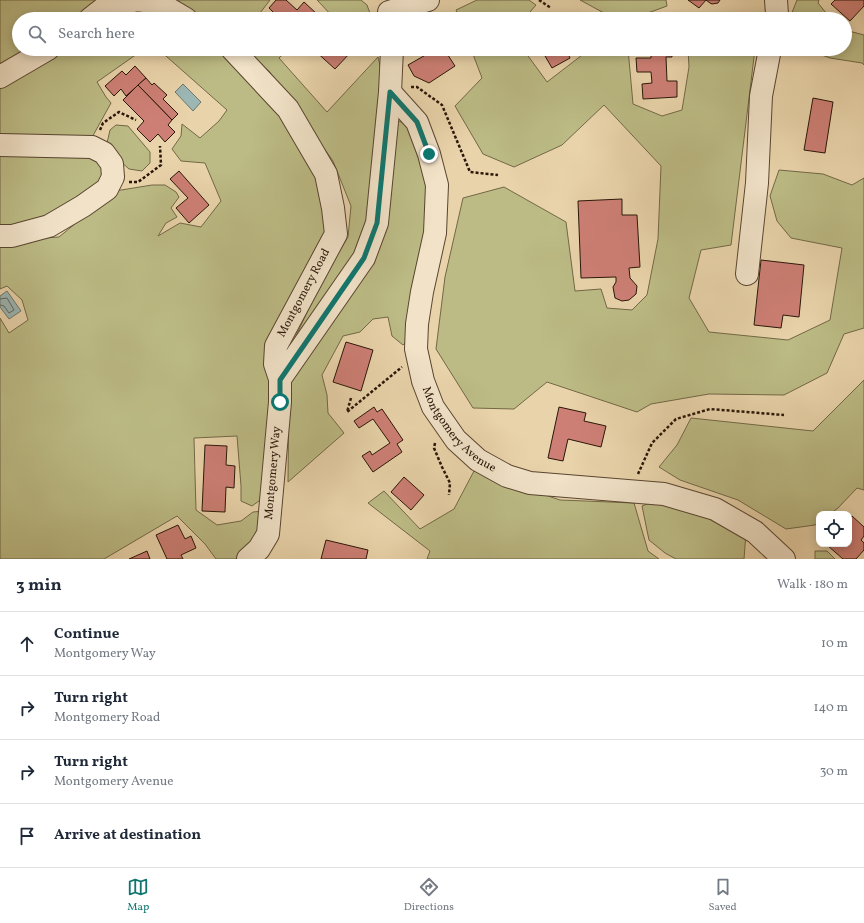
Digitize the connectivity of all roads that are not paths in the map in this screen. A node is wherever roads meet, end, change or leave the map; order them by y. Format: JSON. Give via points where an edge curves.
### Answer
{"nodes":[{"id":1,"x":428,"y":0,"type":"edge"},
{"id":2,"x":776,"y":0,"type":"edge"},
{"id":3,"x":385,"y":10,"type":"edge"},
{"id":4,"x":99,"y":12,"type":"edge"},
{"id":5,"x":174,"y":12,"type":"edge"},
{"id":6,"x":777,"y":12,"type":"edge"},
{"id":7,"x":36,"y":56,"type":"edge"},
{"id":8,"x":239,"y":56,"type":"edge"},
{"id":9,"x":392,"y":56,"type":"edge"},
{"id":10,"x":769,"y":56,"type":"edge"},
{"id":11,"x":0,"y":77,"type":"edge"},
{"id":12,"x":390,"y":88,"type":"junction"},
{"id":13,"x":0,"y":145,"type":"edge"},
{"id":14,"x":0,"y":236,"type":"edge"},
{"id":15,"x":747,"y":274,"type":"dead end"},
{"id":16,"x":280,"y":380,"type":"junction"},
{"id":17,"x":248,"y":559,"type":"edge"},
{"id":18,"x":784,"y":559,"type":"edge"}],
"edges":[{"from":1,"to":3,"type":"street"},
{"from":2,"to":6,"type":"street"},
{"from":4,"to":5,"type":"street","via":[[104,8],[136,0],[159,3]]},
{"from":7,"to":11,"type":"street"},
{"from":8,"to":16,"type":"street","name":"Montgomery Road","via":[[288,109],[326,174],[334,208],[336,234],[276,346],[275,364]]},
{"from":9,"to":12,"type":"street","name":"Montgomery Road"},
{"from":10,"to":15,"type":"street","via":[[761,96],[757,183]]},
{"from":12,"to":16,"type":"street","name":"Montgomery Road","via":[[377,223],[364,258]]},
{"from":12,"to":18,"type":"street","name":"Montgomery Avenue","via":[[417,122],[437,185],[435,233],[422,292],[416,349],[423,381],[433,407],[456,440],[478,460],[506,476],[530,483],[664,494],[715,509],[755,532]]},
{"from":13,"to":14,"type":"street","via":[[92,147],[104,153],[112,164],[113,177],[107,189],[49,226],[12,236]]},
{"from":16,"to":17,"type":"street","name":"Montgomery Way","via":[[268,534],[259,549]]}]}
